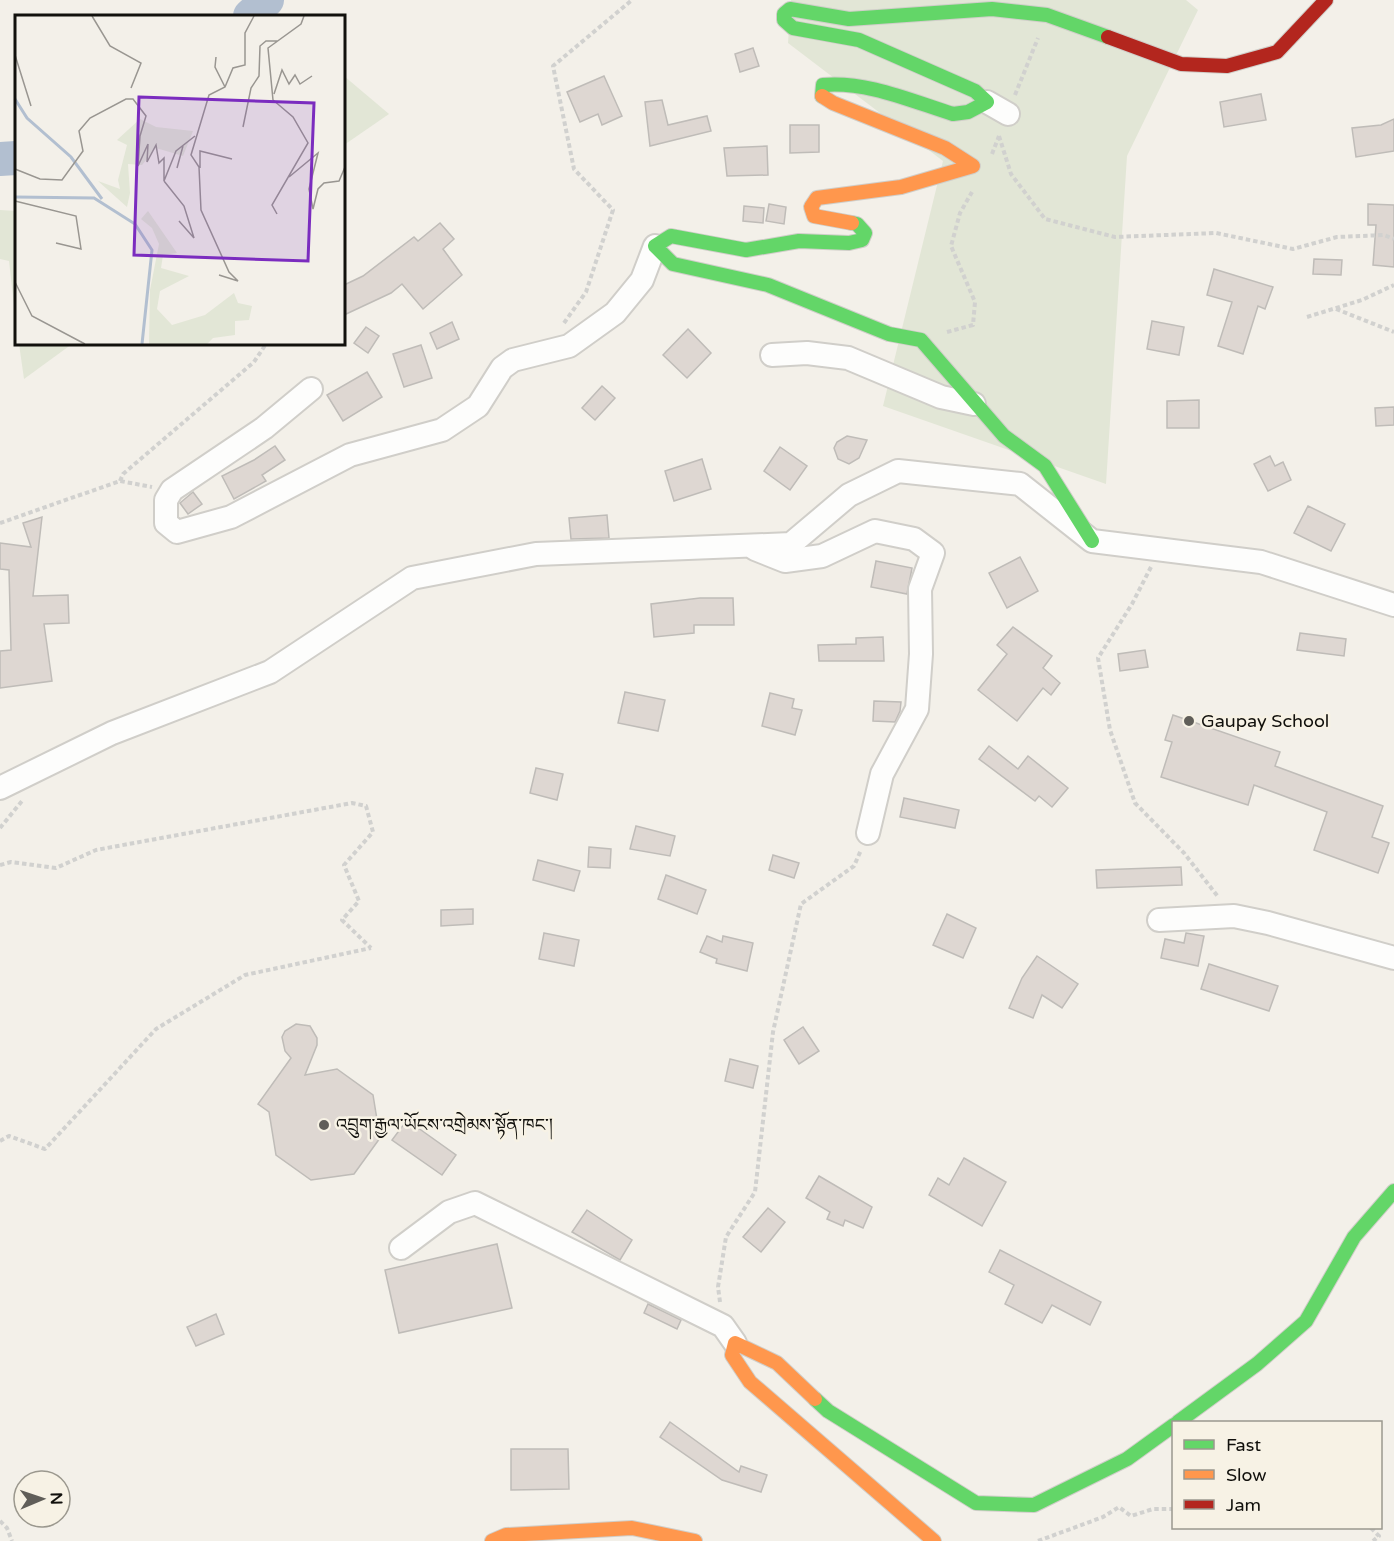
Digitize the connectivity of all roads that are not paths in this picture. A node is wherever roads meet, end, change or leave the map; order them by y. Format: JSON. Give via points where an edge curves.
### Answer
{"nodes":[{"id":1,"x":1326,"y":0,"type":"edge"},
{"id":2,"x":987,"y":102,"type":"junction"},
{"id":3,"x":1008,"y":114,"type":"road end"},
{"id":4,"x":655,"y":246,"type":"junction"},
{"id":5,"x":772,"y":355,"type":"dead end"},
{"id":6,"x":311,"y":389,"type":"dead end"},
{"id":7,"x":974,"y":404,"type":"junction"},
{"id":8,"x":1092,"y":541,"type":"junction"},
{"id":9,"x":731,"y":545,"type":"junction"},
{"id":10,"x":1394,"y":605,"type":"edge"},
{"id":11,"x":0,"y":788,"type":"edge"},
{"id":12,"x":868,"y":833,"type":"road end"},
{"id":13,"x":1159,"y":920,"type":"dead end"},
{"id":14,"x":1394,"y":958,"type":"edge"},
{"id":15,"x":1394,"y":1191,"type":"edge"},
{"id":16,"x":401,"y":1248,"type":"dead end"},
{"id":17,"x":729,"y":1335,"type":"junction"},
{"id":18,"x":1179,"y":1421,"type":"edge"},
{"id":19,"x":1172,"y":1426,"type":"edge"},
{"id":20,"x":492,"y":1541,"type":"edge"},
{"id":21,"x":695,"y":1541,"type":"edge"},
{"id":22,"x":934,"y":1541,"type":"edge"}],
"edges":[{"from":1,"to":2,"type":"street","via":[[1276,52],[1227,66],[1181,64],[1047,15],[992,9],[849,20],[790,9],[784,14],[784,20],[793,28],[859,40],[975,91]]},
{"from":2,"to":3,"type":"street"},
{"from":2,"to":4,"type":"street","via":[[968,112],[953,114],[866,87],[843,83],[824,86],[822,96],[833,103],[945,148],[979,169],[901,187],[817,198],[811,207],[814,216],[857,224],[865,232],[862,240],[799,241],[746,250],[671,236]]},
{"from":4,"to":6,"type":"street","via":[[642,280],[615,313],[569,346],[513,360],[502,368],[478,405],[442,430],[350,455],[231,517],[177,532],[166,523],[166,500],[172,490],[264,428]]},
{"from":4,"to":7,"type":"street","via":[[673,264],[768,285],[889,334],[921,340]]},
{"from":5,"to":7,"type":"street","via":[[807,352],[848,358],[941,397]]},
{"from":7,"to":8,"type":"street","via":[[1004,436],[1045,466]]},
{"from":8,"to":9,"type":"street","via":[[1020,484],[898,471],[849,495],[791,544]]},
{"from":8,"to":10,"type":"street","via":[[1261,562]]},
{"from":9,"to":11,"type":"street","via":[[536,554],[412,578],[270,672],[112,733]]},
{"from":9,"to":12,"type":"street","via":[[760,550],[785,561],[822,556],[875,531],[914,539],[933,553],[920,589],[918,709],[882,774]]},
{"from":13,"to":14,"type":"street","via":[[1234,916]]},
{"from":15,"to":18,"type":"street","via":[[1354,1237],[1306,1320],[1257,1365]]},
{"from":16,"to":17,"type":"street","via":[[448,1212],[475,1203]]},
{"from":17,"to":19,"type":"street","via":[[777,1363],[828,1412],[976,1503],[1034,1505],[1127,1460]]},
{"from":17,"to":22,"type":"street","via":[[732,1355],[750,1382]]},
{"from":20,"to":21,"type":"street","via":[[506,1535],[632,1528]]}]}
